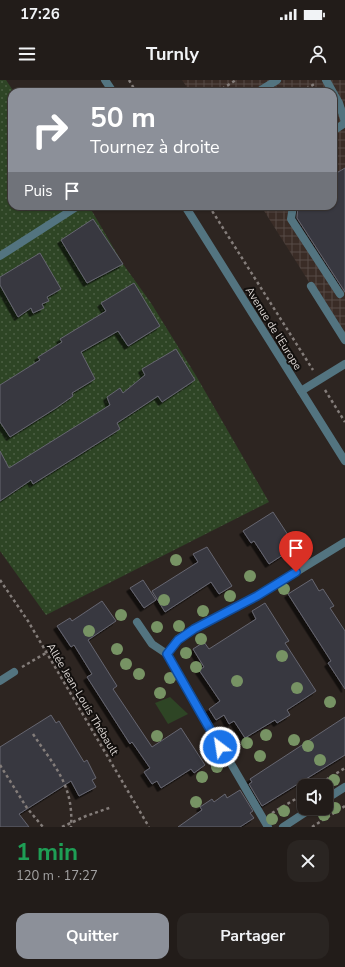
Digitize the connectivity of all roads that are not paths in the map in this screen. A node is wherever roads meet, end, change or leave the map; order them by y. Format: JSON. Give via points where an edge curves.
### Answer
{"nodes":[{"id":1,"x":277,"y":80,"type":"edge"},
{"id":2,"x":264,"y":88,"type":"edge"},
{"id":3,"x":337,"y":99,"type":"edge"},
{"id":4,"x":345,"y":123,"type":"edge"},
{"id":5,"x":72,"y":210,"type":"edge"},
{"id":6,"x":188,"y":210,"type":"edge"},
{"id":7,"x":292,"y":210,"type":"edge"},
{"id":8,"x":0,"y":256,"type":"edge"},
{"id":9,"x":311,"y":286,"type":"dead end"},
{"id":10,"x":340,"y":294,"type":"dead end"},
{"id":11,"x":345,"y":340,"type":"edge"},
{"id":12,"x":345,"y":364,"type":"edge"},
{"id":13,"x":301,"y":391,"type":"junction"},
{"id":14,"x":345,"y":461,"type":"edge"},
{"id":15,"x":345,"y":542,"type":"edge"},
{"id":16,"x":137,"y":622,"type":"dead end"},
{"id":17,"x":167,"y":654,"type":"junction"},
{"id":18,"x":14,"y":672,"type":"road end"},
{"id":19,"x":0,"y":681,"type":"edge"},
{"id":20,"x":345,"y":787,"type":"edge"},
{"id":21,"x":333,"y":795,"type":"edge"},
{"id":22,"x":301,"y":815,"type":"edge"},
{"id":23,"x":268,"y":827,"type":"edge"},
{"id":24,"x":282,"y":827,"type":"edge"}],
"edges":[{"from":1,"to":2,"type":"street"},
{"from":3,"to":4,"type":"street"},
{"from":5,"to":8,"type":"street"},
{"from":6,"to":13,"type":"street","name":"Avenue de l'Europe"},
{"from":7,"to":10,"type":"street","via":[[291,219]]},
{"from":9,"to":11,"type":"street"},
{"from":12,"to":13,"type":"street"},
{"from":13,"to":14,"type":"street","name":"Avenue de l'Europe"},
{"from":15,"to":17,"type":"street","via":[[257,596],[194,629],[178,640]]},
{"from":16,"to":17,"type":"street","via":[[152,644]]},
{"from":17,"to":23,"type":"street"},
{"from":18,"to":19,"type":"street"},
{"from":20,"to":21,"type":"street"},
{"from":22,"to":24,"type":"street"}]}
